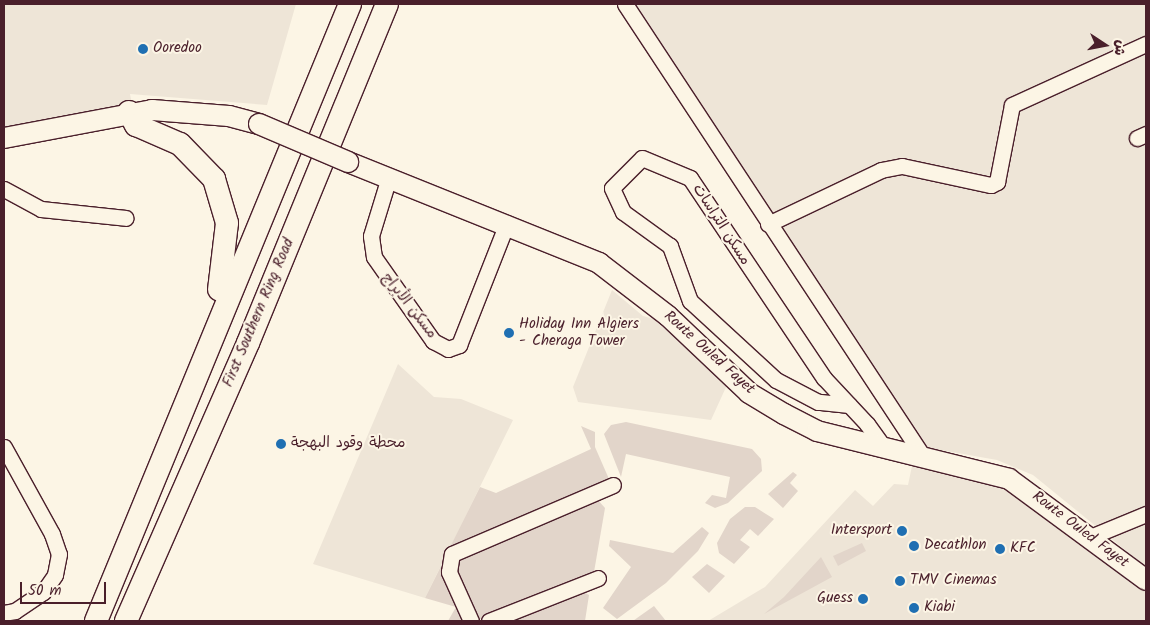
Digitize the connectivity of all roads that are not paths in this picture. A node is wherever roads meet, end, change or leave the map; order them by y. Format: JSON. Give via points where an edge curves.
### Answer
{"nodes":[{"id":1,"x":350,"y":4,"type":"edge"},
{"id":2,"x":387,"y":4,"type":"edge"},
{"id":3,"x":625,"y":4,"type":"edge"},
{"id":4,"x":1146,"y":44,"type":"edge"},
{"id":5,"x":129,"y":112,"type":"junction"},
{"id":6,"x":4,"y":138,"type":"edge"},
{"id":7,"x":389,"y":177,"type":"junction"},
{"id":8,"x":4,"y":189,"type":"edge"},
{"id":9,"x":126,"y":218,"type":"dead end"},
{"id":10,"x":507,"y":223,"type":"junction"},
{"id":11,"x":768,"y":224,"type":"junction"},
{"id":12,"x":209,"y":342,"type":"junction"},
{"id":13,"x":849,"y":405,"type":"junction"},
{"id":14,"x":4,"y":447,"type":"edge"},
{"id":15,"x":885,"y":449,"type":"junction"},
{"id":16,"x":922,"y":455,"type":"junction"},
{"id":17,"x":613,"y":484,"type":"dead end"},
{"id":18,"x":1146,"y":514,"type":"edge"},
{"id":19,"x":1090,"y":537,"type":"junction"},
{"id":20,"x":598,"y":578,"type":"dead end"},
{"id":21,"x":1146,"y":580,"type":"edge"},
{"id":22,"x":4,"y":613,"type":"edge"},
{"id":23,"x":127,"y":620,"type":"edge"},
{"id":24,"x":96,"y":621,"type":"edge"},
{"id":25,"x":471,"y":621,"type":"edge"},
{"id":26,"x":489,"y":621,"type":"edge"}],
"edges":[{"from":1,"to":12,"type":"highway"},
{"from":2,"to":23,"type":"highway","name":"First Southern Ring Road","via":[[248,343]]},
{"from":3,"to":11,"type":"street"},
{"from":4,"to":11,"type":"street","via":[[1012,105],[998,182],[991,185],[902,166],[881,170]]},
{"from":5,"to":6,"type":"main road","name":"Route Ouled Fayet"},
{"from":5,"to":7,"type":"main road","name":"Route Ouled Fayet","bridge":true,"via":[[200,112],[259,124]]},
{"from":5,"to":12,"type":"highway","via":[[134,124],[180,144],[197,159],[214,179],[224,202],[227,242]]},
{"from":7,"to":10,"type":"main road","name":"Route Ouled Fayet"},
{"from":7,"to":10,"type":"street","name":"مسكن الأبراج","via":[[371,236],[374,257],[433,341],[448,349],[459,345]]},
{"from":8,"to":9,"type":"street","via":[[41,209]]},
{"from":10,"to":15,"type":"main road","name":"Route Ouled Fayet","via":[[599,263],[668,316],[749,393],[784,414],[817,431]]},
{"from":11,"to":16,"type":"street"},
{"from":12,"to":24,"type":"highway"},
{"from":13,"to":13,"type":"street","name":"مسكن التراسات","via":[[824,378],[690,178],[642,158],[612,188],[623,212],[670,246],[690,301],[776,380],[818,402]]},
{"from":13,"to":15,"type":"street","name":"مسكن التراسات"},
{"from":14,"to":22,"type":"street","via":[[52,534],[59,554],[55,575],[46,588],[15,611]]},
{"from":15,"to":16,"type":"main road","name":"Route Ouled Fayet"},
{"from":16,"to":19,"type":"main road","name":"Route Ouled Fayet","via":[[1009,479]]},
{"from":17,"to":25,"type":"street","via":[[452,554],[449,572]]},
{"from":18,"to":19,"type":"street"},
{"from":19,"to":21,"type":"main road","name":"Route Ouled Fayet"},
{"from":20,"to":26,"type":"street"}]}
